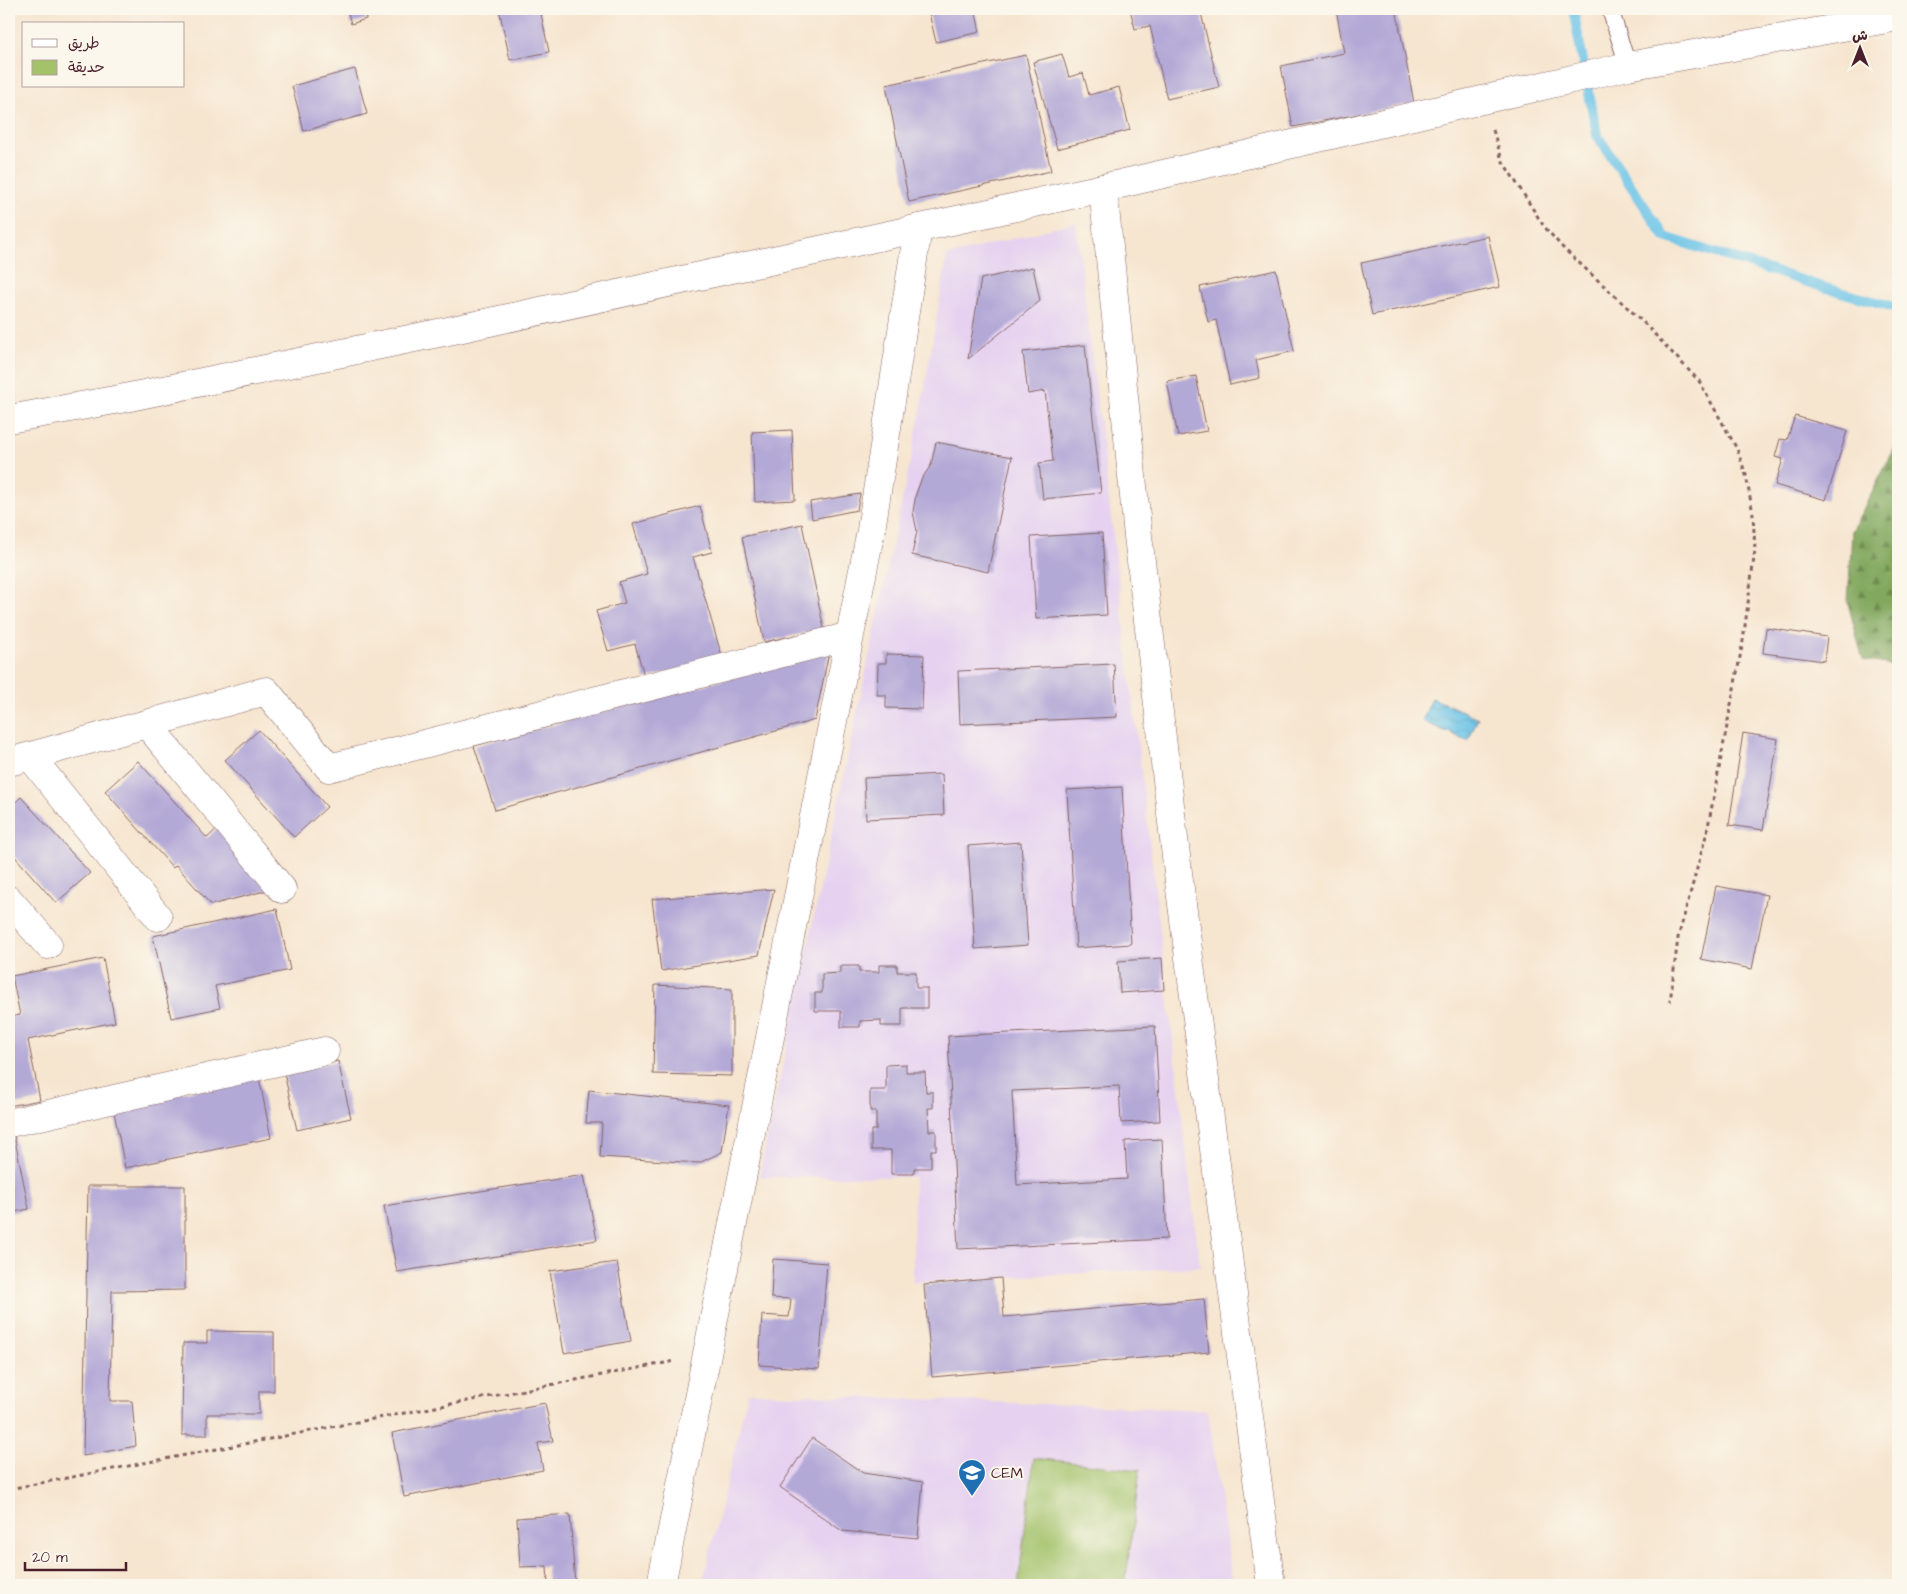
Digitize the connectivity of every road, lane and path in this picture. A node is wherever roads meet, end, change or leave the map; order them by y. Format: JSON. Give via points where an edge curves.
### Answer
{"nodes":[{"id":1,"x":1610,"y":9,"type":"edge"},
{"id":2,"x":1898,"y":17,"type":"edge"},
{"id":3,"x":1616,"y":69,"type":"junction"},
{"id":4,"x":1484,"y":100,"type":"junction"},
{"id":5,"x":1103,"y":188,"type":"junction"},
{"id":6,"x":918,"y":228,"type":"junction"},
{"id":7,"x":9,"y":419,"type":"edge"},
{"id":8,"x":850,"y":636,"type":"junction"},
{"id":9,"x":147,"y":724,"type":"junction"},
{"id":10,"x":20,"y":759,"type":"edge"},
{"id":11,"x":282,"y":889,"type":"dead end"},
{"id":12,"x":9,"y":900,"type":"edge"},
{"id":13,"x":158,"y":917,"type":"dead end"},
{"id":14,"x":48,"y":945,"type":"dead end"},
{"id":15,"x":1670,"y":1002,"type":"dead end"},
{"id":16,"x":325,"y":1051,"type":"dead end"},
{"id":17,"x":9,"y":1123,"type":"edge"},
{"id":18,"x":708,"y":1354,"type":"junction"},
{"id":19,"x":9,"y":1489,"type":"edge"},
{"id":20,"x":661,"y":1585,"type":"edge"},
{"id":21,"x":1271,"y":1585,"type":"edge"}],
"edges":[{"from":1,"to":3,"type":"lane"},
{"from":2,"to":3,"type":"street"},
{"from":3,"to":4,"type":"street"},
{"from":4,"to":5,"type":"street"},
{"from":4,"to":15,"type":"path","via":[[1502,160],[1543,225],[1699,381],[1738,449],[1746,475],[1755,550],[1743,641],[1707,832],[1678,938]]},
{"from":5,"to":6,"type":"street"},
{"from":5,"to":21,"type":"street","via":[[1138,536],[1179,881]]},
{"from":6,"to":7,"type":"street","via":[[453,330]]},
{"from":6,"to":8,"type":"street","via":[[872,530]]},
{"from":8,"to":9,"type":"street","via":[[329,768],[266,691]]},
{"from":8,"to":18,"type":"street"},
{"from":9,"to":10,"type":"street"},
{"from":9,"to":11,"type":"street"},
{"from":10,"to":13,"type":"street"},
{"from":12,"to":14,"type":"street"},
{"from":16,"to":17,"type":"street"},
{"from":18,"to":19,"type":"path"},
{"from":18,"to":20,"type":"street"}]}
